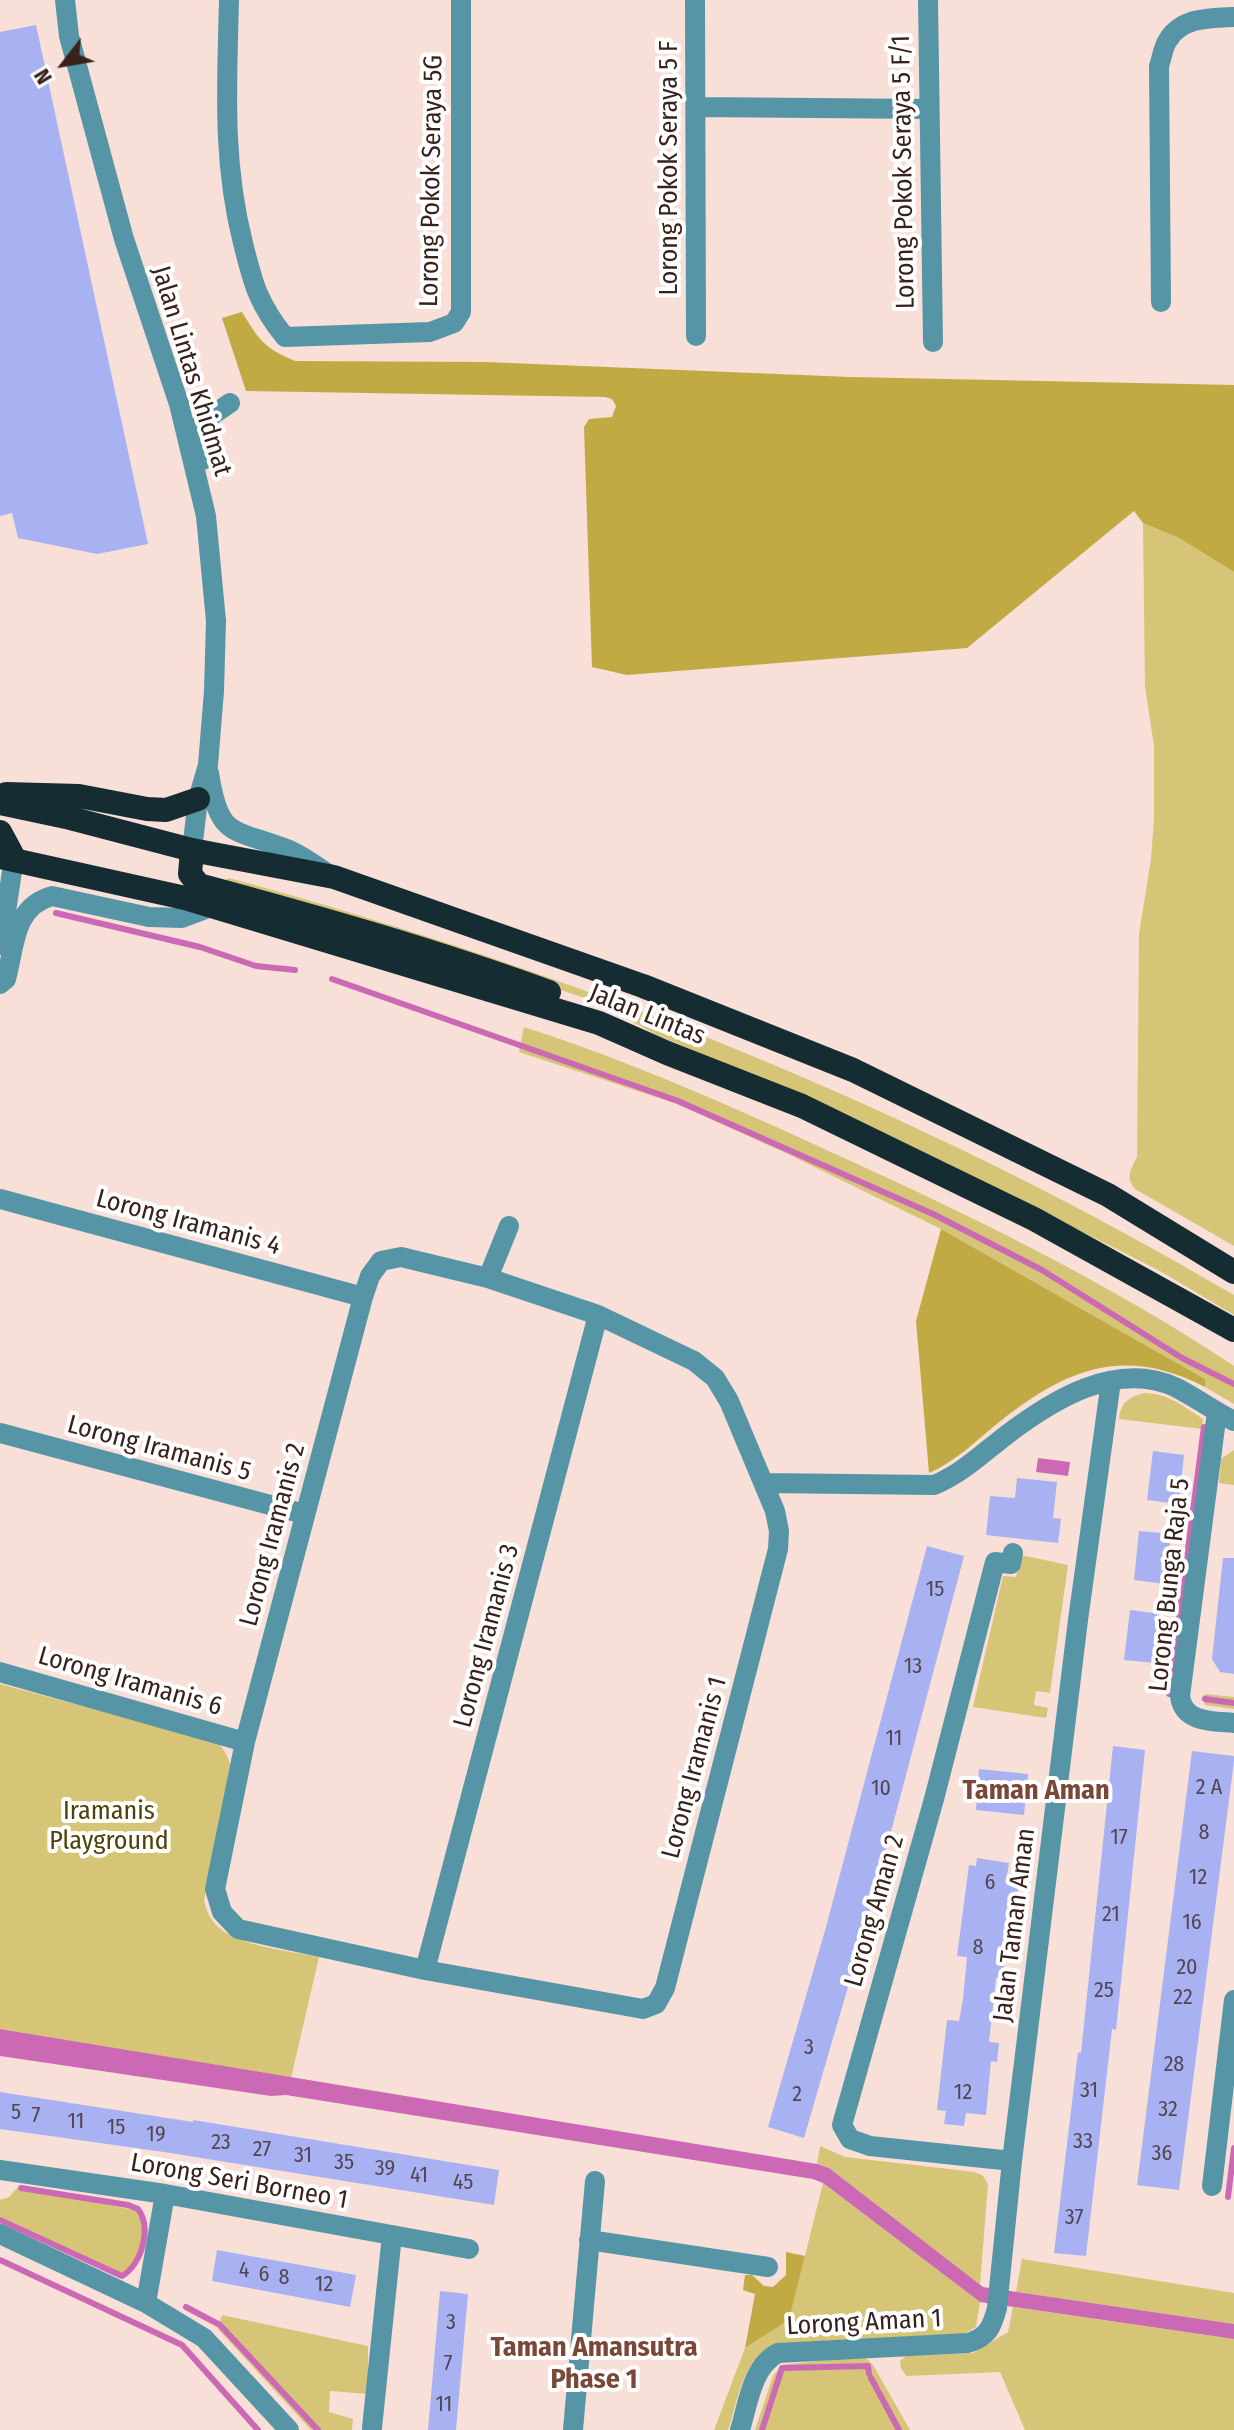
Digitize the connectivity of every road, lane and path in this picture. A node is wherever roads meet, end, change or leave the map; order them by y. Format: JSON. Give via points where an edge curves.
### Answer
{"nodes":[{"id":1,"x":54,"y":0,"type":"edge"},
{"id":2,"x":65,"y":0,"type":"edge"},
{"id":3,"x":229,"y":0,"type":"edge"},
{"id":4,"x":461,"y":0,"type":"edge"},
{"id":5,"x":695,"y":0,"type":"edge"},
{"id":6,"x":928,"y":0,"type":"edge"},
{"id":7,"x":1234,"y":17,"type":"edge"},
{"id":8,"x":69,"y":36,"type":"junction"},
{"id":9,"x":696,"y":107,"type":"junction"},
{"id":10,"x":929,"y":109,"type":"junction"},
{"id":11,"x":1161,"y":302,"type":"dead end"},
{"id":12,"x":696,"y":336,"type":"dead end"},
{"id":13,"x":933,"y":342,"type":"dead end"},
{"id":14,"x":230,"y":403,"type":"dead end"},
{"id":15,"x":206,"y":516,"type":"junction"},
{"id":16,"x":208,"y":765,"type":"junction"},
{"id":17,"x":0,"y":794,"type":"edge"},
{"id":18,"x":198,"y":799,"type":"junction"},
{"id":19,"x":0,"y":803,"type":"edge"},
{"id":20,"x":0,"y":832,"type":"edge"},
{"id":21,"x":192,"y":850,"type":"junction"},
{"id":22,"x":7,"y":858,"type":"edge"},
{"id":23,"x":334,"y":877,"type":"junction"},
{"id":24,"x":211,"y":907,"type":"junction"},
{"id":25,"x":0,"y":948,"type":"edge"},
{"id":26,"x":0,"y":984,"type":"edge"},
{"id":27,"x":599,"y":1023,"type":"junction"},
{"id":28,"x":0,"y":1199,"type":"edge"},
{"id":29,"x":509,"y":1226,"type":"dead end"},
{"id":30,"x":1234,"y":1272,"type":"edge"},
{"id":31,"x":488,"y":1278,"type":"junction"},
{"id":32,"x":363,"y":1297,"type":"junction"},
{"id":33,"x":598,"y":1315,"type":"junction"},
{"id":34,"x":1234,"y":1330,"type":"edge"},
{"id":35,"x":1111,"y":1381,"type":"junction"},
{"id":36,"x":1226,"y":1417,"type":"edge"},
{"id":37,"x":0,"y":1433,"type":"edge"},
{"id":38,"x":764,"y":1483,"type":"junction"},
{"id":39,"x":304,"y":1514,"type":"junction"},
{"id":40,"x":1013,"y":1553,"type":"dead end"},
{"id":41,"x":0,"y":1672,"type":"edge"},
{"id":42,"x":1234,"y":1723,"type":"edge"},
{"id":43,"x":245,"y":1742,"type":"junction"},
{"id":44,"x":238,"y":1929,"type":"joint"},
{"id":45,"x":425,"y":1970,"type":"junction"},
{"id":46,"x":1234,"y":2000,"type":"edge"},
{"id":47,"x":1012,"y":2161,"type":"junction"},
{"id":48,"x":0,"y":2170,"type":"edge"},
{"id":49,"x":595,"y":2181,"type":"dead end"},
{"id":50,"x":1212,"y":2186,"type":"dead end"},
{"id":51,"x":165,"y":2194,"type":"junction"},
{"id":52,"x":0,"y":2234,"type":"edge"},
{"id":53,"x":392,"y":2235,"type":"junction"},
{"id":54,"x":589,"y":2240,"type":"junction"},
{"id":55,"x":469,"y":2249,"type":"dead end"},
{"id":56,"x":768,"y":2267,"type":"dead end"},
{"id":57,"x":1000,"y":2285,"type":"joint"},
{"id":58,"x":146,"y":2303,"type":"junction"},
{"id":59,"x":372,"y":2428,"type":"edge"},
{"id":60,"x":289,"y":2430,"type":"edge"},
{"id":61,"x":573,"y":2430,"type":"edge"},
{"id":62,"x":740,"y":2430,"type":"edge"}],
"edges":[{"from":1,"to":8,"type":"street"},
{"from":2,"to":8,"type":"street","name":"Jalan Lintas Khidmat"},
{"from":3,"to":4,"type":"street","name":"Lorong Pokok Seraya 5G","via":[[226,132],[232,200],[256,295],[285,337],[430,332],[454,323],[461,312]]},
{"from":5,"to":9,"type":"street","name":"Lorong Pokok Seraya 5 F"},
{"from":6,"to":10,"type":"street","name":"Lorong Pokok Seraya 5 F/1"},
{"from":7,"to":11,"type":"street","via":[[1185,23],[1168,39],[1159,66]]},
{"from":8,"to":15,"type":"street","name":"Jalan Lintas Khidmat","via":[[124,239],[179,404]]},
{"from":9,"to":10,"type":"street"},
{"from":9,"to":12,"type":"street","name":"Lorong Pokok Seraya 5 F"},
{"from":10,"to":13,"type":"street","name":"Lorong Pokok Seraya 5 F/1"},
{"from":14,"to":15,"type":"street","via":[[202,422]]},
{"from":15,"to":16,"type":"street","name":"Jalan Lintas Khidmat","via":[[216,621]]},
{"from":16,"to":18,"type":"street"},
{"from":16,"to":23,"type":"street","via":[[213,799],[236,833],[287,848]]},
{"from":17,"to":18,"type":"highway","via":[[79,796],[166,810]]},
{"from":18,"to":21,"type":"street"},
{"from":19,"to":21,"type":"highway","name":"Jalan Lintas"},
{"from":20,"to":22,"type":"highway"},
{"from":21,"to":23,"type":"highway","name":"Jalan Lintas"},
{"from":21,"to":27,"type":"highway","via":[[190,874],[199,885],[486,969],[578,1003]]},
{"from":22,"to":24,"type":"highway","name":"Jalan Lintas"},
{"from":22,"to":25,"type":"street"},
{"from":23,"to":30,"type":"highway","name":"Jalan Lintas","via":[[629,981],[853,1070],[1108,1195]]},
{"from":24,"to":26,"type":"street","via":[[182,918],[149,917],[52,896],[38,900],[18,925],[6,979]]},
{"from":24,"to":27,"type":"highway","name":"Jalan Lintas"},
{"from":27,"to":34,"type":"highway","name":"Jalan Lintas","via":[[816,1112],[1034,1219]]},
{"from":28,"to":32,"type":"street","name":"Lorong Iramanis 4"},
{"from":29,"to":31,"type":"street"},
{"from":31,"to":32,"type":"street","name":"Lorong Iramanis 2","via":[[401,1257],[381,1261]]},
{"from":31,"to":33,"type":"street","name":"Lorong Iramanis 1"},
{"from":32,"to":39,"type":"street","name":"Lorong Iramanis 2"},
{"from":33,"to":38,"type":"street","name":"Lorong Iramanis 1","via":[[694,1361],[715,1378]]},
{"from":33,"to":45,"type":"street","name":"Lorong Iramanis 3"},
{"from":35,"to":36,"type":"street","via":[[1146,1380],[1174,1387]]},
{"from":35,"to":38,"type":"street","via":[[1071,1393],[1035,1413],[952,1478],[934,1485]]},
{"from":35,"to":47,"type":"street","name":"Jalan Taman Aman"},
{"from":36,"to":42,"type":"street","name":"Lorong Bunga Raja 5","via":[[1180,1696],[1188,1714],[1198,1719]]},
{"from":37,"to":39,"type":"street","name":"Lorong Iramanis 5"},
{"from":38,"to":45,"type":"street","name":"Lorong Iramanis 1","via":[[775,1511],[778,1549],[665,1988],[656,2004],[626,2007]]},
{"from":39,"to":43,"type":"street","name":"Lorong Iramanis 2"},
{"from":40,"to":47,"type":"street","name":"Lorong Aman 2","via":[[1011,1564],[995,1562],[842,2125],[850,2139],[870,2146]]},
{"from":41,"to":43,"type":"street","name":"Lorong Iramanis 6"},
{"from":43,"to":44,"type":"street","name":"Lorong Iramanis 2","via":[[215,1889],[222,1912]]},
{"from":44,"to":45,"type":"street","name":"Lorong Iramanis 1"},
{"from":46,"to":50,"type":"street"},
{"from":47,"to":57,"type":"street","name":"Jalan Taman Aman"},
{"from":48,"to":51,"type":"street","name":"Lorong Seri Borneo 1"},
{"from":49,"to":54,"type":"street"},
{"from":51,"to":53,"type":"street","name":"Lorong Seri Borneo 1"},
{"from":51,"to":58,"type":"street"},
{"from":52,"to":58,"type":"street"},
{"from":53,"to":55,"type":"street","name":"Lorong Seri Borneo 1"},
{"from":53,"to":59,"type":"street"},
{"from":54,"to":56,"type":"street"},
{"from":54,"to":61,"type":"street"},
{"from":57,"to":62,"type":"street","name":"Lorong Aman 1","via":[[988,2333],[968,2343],[770,2357],[758,2373]]},
{"from":58,"to":60,"type":"street","via":[[204,2338]]}]}
